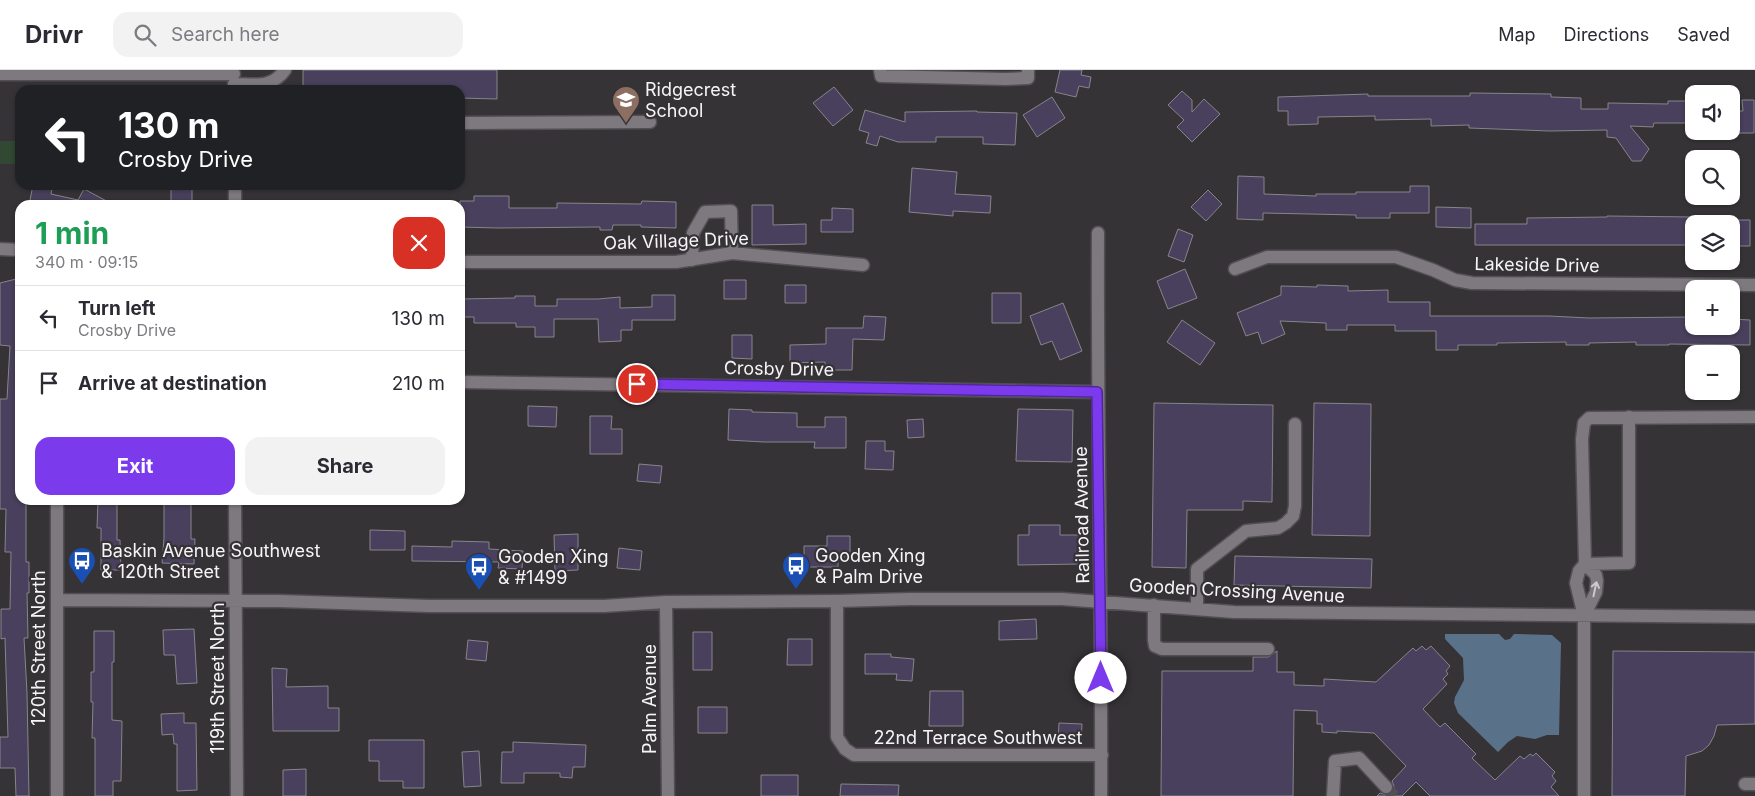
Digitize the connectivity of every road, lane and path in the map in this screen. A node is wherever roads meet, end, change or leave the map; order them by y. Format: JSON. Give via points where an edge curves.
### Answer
{"nodes":[{"id":1,"x":285,"y":70,"type":"edge"},
{"id":2,"x":880,"y":73,"type":"edge"},
{"id":3,"x":0,"y":74,"type":"edge"},
{"id":4,"x":1028,"y":74,"type":"edge"},
{"id":5,"x":234,"y":79,"type":"edge"},
{"id":6,"x":465,"y":122,"type":"edge"},
{"id":7,"x":650,"y":122,"type":"dead end"},
{"id":8,"x":1098,"y":233,"type":"dead end"},
{"id":9,"x":0,"y":249,"type":"edge"},
{"id":10,"x":15,"y":250,"type":"edge"},
{"id":11,"x":732,"y":254,"type":"junction"},
{"id":12,"x":692,"y":260,"type":"junction"},
{"id":13,"x":465,"y":262,"type":"edge"},
{"id":14,"x":862,"y":265,"type":"dead end"},
{"id":15,"x":1235,"y":269,"type":"dead end"},
{"id":16,"x":1755,"y":286,"type":"edge"},
{"id":17,"x":465,"y":382,"type":"edge"},
{"id":18,"x":1097,"y":392,"type":"junction"},
{"id":19,"x":1629,"y":416,"type":"junction"},
{"id":20,"x":1755,"y":417,"type":"edge"},
{"id":21,"x":1294,"y":424,"type":"dead end"},
{"id":22,"x":56,"y":505,"type":"edge"},
{"id":23,"x":235,"y":505,"type":"edge"},
{"id":24,"x":1585,"y":564,"type":"junction"},
{"id":25,"x":57,"y":600,"type":"junction"},
{"id":26,"x":235,"y":601,"type":"junction"},
{"id":27,"x":837,"y":601,"type":"junction"},
{"id":28,"x":1101,"y":601,"type":"junction"},
{"id":29,"x":666,"y":602,"type":"junction"},
{"id":30,"x":1154,"y":605,"type":"junction"},
{"id":31,"x":1197,"y":609,"type":"junction"},
{"id":32,"x":1584,"y":616,"type":"junction"},
{"id":33,"x":1755,"y":617,"type":"edge"},
{"id":34,"x":1268,"y":649,"type":"dead end"},
{"id":35,"x":1102,"y":755,"type":"junction"},
{"id":36,"x":1386,"y":787,"type":"tunnel mouth"},
{"id":37,"x":56,"y":796,"type":"edge"},
{"id":38,"x":236,"y":796,"type":"edge"},
{"id":39,"x":668,"y":796,"type":"edge"},
{"id":40,"x":1101,"y":796,"type":"edge"},
{"id":41,"x":1333,"y":796,"type":"edge"},
{"id":42,"x":1584,"y":796,"type":"edge"}],
"edges":[{"from":1,"to":5,"type":"street","via":[[278,79],[265,84]]},
{"from":2,"to":4,"type":"street","via":[[1006,79]]},
{"from":3,"to":5,"type":"street"},
{"from":6,"to":7,"type":"street"},
{"from":8,"to":18,"type":"street","name":"Railroad Avenue"},
{"from":9,"to":10,"type":"street"},
{"from":11,"to":12,"type":"street","name":"Oak Village Drive"},
{"from":11,"to":12,"type":"street","via":[[731,211],[705,212],[693,233]]},
{"from":11,"to":14,"type":"street","name":"Oak Village Drive"},
{"from":12,"to":13,"type":"street","name":"Oak Village Drive"},
{"from":15,"to":16,"type":"street","name":"Lakeside Drive","via":[[1267,257],[1396,257],[1454,280],[1472,283]]},
{"from":17,"to":18,"type":"street","name":"Crosby Drive"},
{"from":18,"to":28,"type":"street","name":"Railroad Avenue"},
{"from":19,"to":20,"type":"street"},
{"from":19,"to":24,"type":"street","via":[[1589,418],[1584,423]]},
{"from":19,"to":24,"type":"street","via":[[1629,563]]},
{"from":21,"to":31,"type":"street","via":[[1293,516],[1278,528],[1246,531],[1197,569]]},
{"from":22,"to":25,"type":"street","name":"120th Street North"},
{"from":23,"to":26,"type":"street","name":"119th Street North"},
{"from":24,"to":32,"type":"street","via":[[1576,583]]},
{"from":32,"to":24,"type":"street","one_way":true,"via":[[1596,592],[1597,581],[1596,575]]},
{"from":25,"to":26,"type":"street","name":"Gooden Crossing Avenue"},
{"from":25,"to":37,"type":"street","name":"120th Street North"},
{"from":26,"to":29,"type":"street","name":"Gooden Crossing Avenue","via":[[429,606],[604,606]]},
{"from":26,"to":38,"type":"street","name":"119th Street North"},
{"from":27,"to":28,"type":"street","name":"Gooden Crossing Avenue","via":[[1062,598]]},
{"from":27,"to":29,"type":"street","name":"Gooden Crossing Avenue"},
{"from":27,"to":35,"type":"street","name":"22nd Terrace Southwest","via":[[837,737],[845,749],[854,754]]},
{"from":28,"to":30,"type":"street","name":"Gooden Crossing Avenue"},
{"from":28,"to":35,"type":"street","name":"Railroad Avenue"},
{"from":29,"to":39,"type":"street","name":"Palm Avenue"},
{"from":30,"to":31,"type":"street","name":"Gooden Crossing Avenue"},
{"from":30,"to":34,"type":"street","via":[[1155,646],[1162,650]]},
{"from":31,"to":32,"type":"street","name":"Gooden Crossing Avenue"},
{"from":32,"to":33,"type":"street","name":"Gooden Crossing Avenue"},
{"from":32,"to":42,"type":"street"},
{"from":35,"to":40,"type":"street","name":"Railroad Avenue"},
{"from":36,"to":41,"type":"street","via":[[1359,758],[1335,761]]}]}
